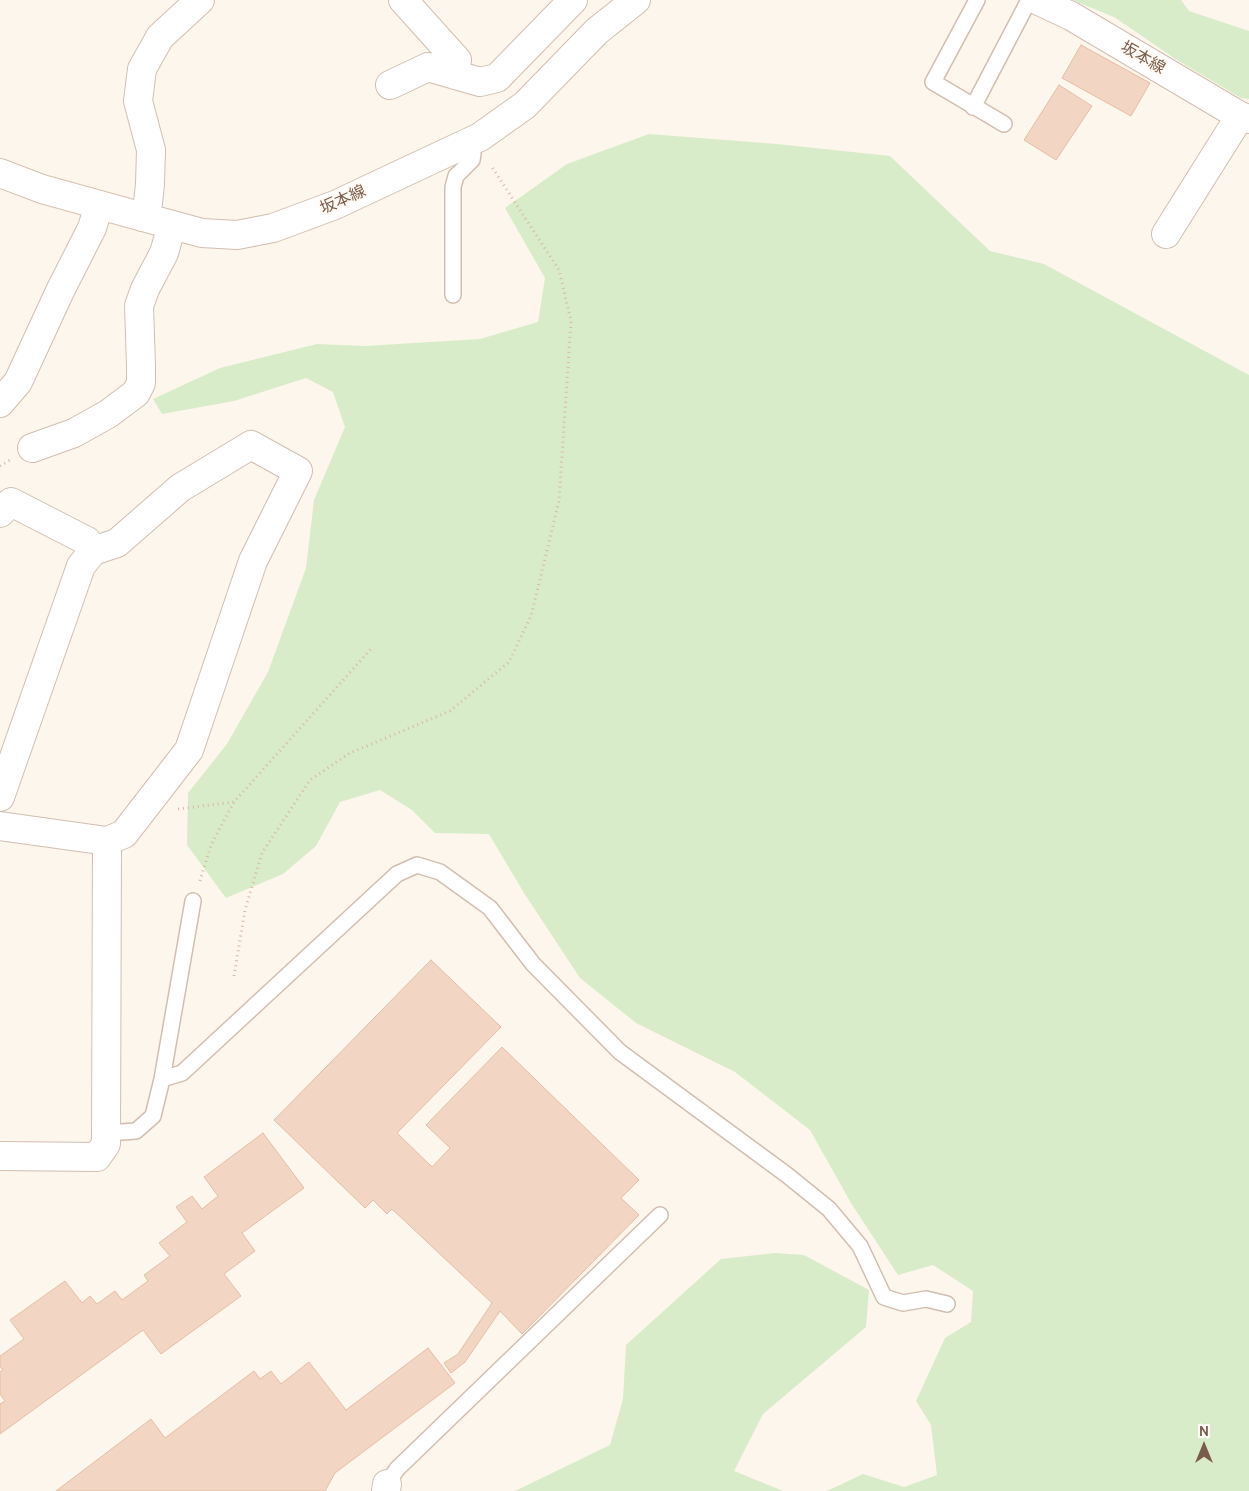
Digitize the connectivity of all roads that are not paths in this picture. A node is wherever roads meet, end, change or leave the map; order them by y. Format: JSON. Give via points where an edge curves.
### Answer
{"nodes":[{"id":1,"x":200,"y":0,"type":"edge"},
{"id":2,"x":403,"y":0,"type":"edge"},
{"id":3,"x":573,"y":0,"type":"edge"},
{"id":4,"x":636,"y":0,"type":"edge"},
{"id":5,"x":977,"y":0,"type":"edge"},
{"id":6,"x":1029,"y":0,"type":"edge"},
{"id":7,"x":1037,"y":0,"type":"edge"},
{"id":8,"x":455,"y":75,"type":"junction"},
{"id":9,"x":390,"y":85,"type":"dead end"},
{"id":10,"x":974,"y":107,"type":"junction"},
{"id":11,"x":1245,"y":117,"type":"edge"},
{"id":12,"x":1004,"y":124,"type":"dead end"},
{"id":13,"x":474,"y":140,"type":"junction"},
{"id":14,"x":0,"y":173,"type":"edge"},
{"id":15,"x":99,"y":205,"type":"junction"},
{"id":16,"x":143,"y":217,"type":"junction"},
{"id":17,"x":172,"y":225,"type":"junction"},
{"id":18,"x":1166,"y":234,"type":"dead end"},
{"id":19,"x":453,"y":295,"type":"dead end"},
{"id":20,"x":0,"y":403,"type":"edge"},
{"id":21,"x":32,"y":448,"type":"dead end"},
{"id":22,"x":0,"y":513,"type":"edge"},
{"id":23,"x":93,"y":551,"type":"junction"},
{"id":24,"x":0,"y":796,"type":"edge"},
{"id":25,"x":0,"y":826,"type":"edge"},
{"id":26,"x":107,"y":841,"type":"junction"},
{"id":27,"x":194,"y":901,"type":"road end"},
{"id":28,"x":162,"y":1079,"type":"junction"},
{"id":29,"x":106,"y":1134,"type":"junction"},
{"id":30,"x":0,"y":1156,"type":"edge"},
{"id":31,"x":660,"y":1214,"type":"dead end"},
{"id":32,"x":947,"y":1304,"type":"dead end"},
{"id":33,"x":387,"y":1488,"type":"edge"}],
"edges":[{"from":1,"to":16,"type":"street","via":[[160,37],[142,69],[138,101],[151,150],[148,203]]},
{"from":2,"to":8,"type":"street","via":[[457,60]]},
{"from":3,"to":8,"type":"street","via":[[497,78],[480,82]]},
{"from":4,"to":13,"type":"street","name":"坂本線","via":[[597,31],[525,104]]},
{"from":5,"to":10,"type":"lane","via":[[933,82]]},
{"from":6,"to":10,"type":"lane"},
{"from":7,"to":11,"type":"street","name":"坂本線","via":[[1071,16]]},
{"from":8,"to":9,"type":"street","via":[[428,67]]},
{"from":10,"to":12,"type":"lane"},
{"from":11,"to":18,"type":"street"},
{"from":13,"to":17,"type":"street","name":"坂本線","via":[[335,205],[273,228],[237,235],[202,233]]},
{"from":13,"to":19,"type":"lane","via":[[472,160],[456,176],[453,187]]},
{"from":14,"to":15,"type":"street","name":"坂本線","via":[[42,190]]},
{"from":15,"to":16,"type":"street","name":"坂本線"},
{"from":15,"to":20,"type":"street","via":[[92,228],[18,382]]},
{"from":16,"to":17,"type":"street","name":"坂本線"},
{"from":17,"to":21,"type":"street","via":[[164,253],[138,306],[142,365],[141,383],[136,393],[74,433]]},
{"from":22,"to":23,"type":"street","via":[[11,502],[87,541]]},
{"from":23,"to":24,"type":"street","via":[[81,566]]},
{"from":23,"to":26,"type":"street","via":[[117,543],[180,488],[251,445],[298,471],[253,561],[189,750],[124,834]]},
{"from":25,"to":26,"type":"street"},
{"from":26,"to":29,"type":"street"},
{"from":27,"to":28,"type":"lane"},
{"from":28,"to":29,"type":"lane","via":[[153,1116],[136,1131]]},
{"from":28,"to":32,"type":"lane","via":[[182,1073],[397,874],[417,865],[440,872],[490,908],[533,964],[620,1052],[829,1209],[860,1246],[884,1297],[903,1304],[926,1299]]},
{"from":29,"to":30,"type":"street","via":[[106,1144],[98,1157]]},
{"from":31,"to":33,"type":"lane","via":[[397,1468]]}]}
